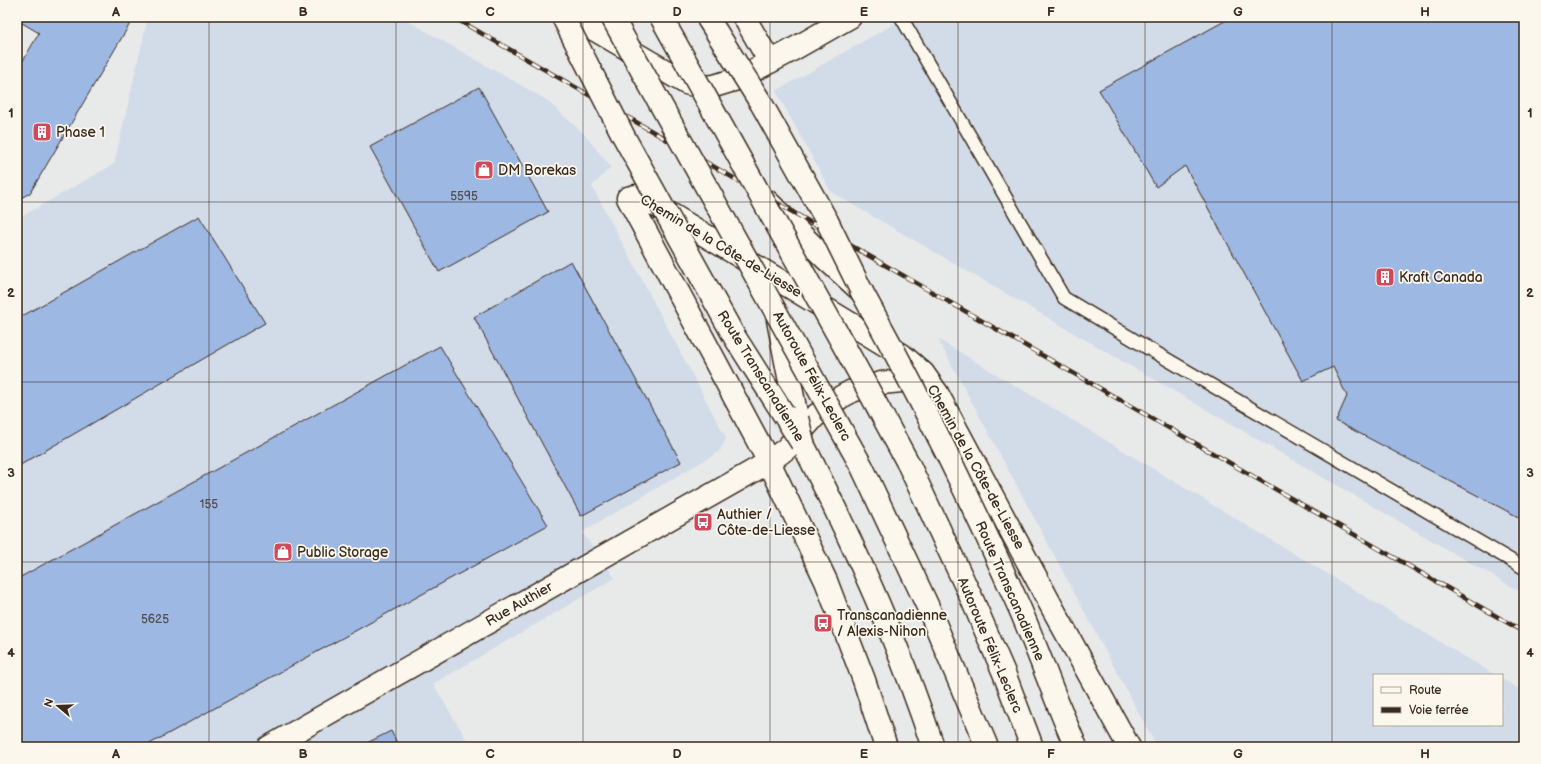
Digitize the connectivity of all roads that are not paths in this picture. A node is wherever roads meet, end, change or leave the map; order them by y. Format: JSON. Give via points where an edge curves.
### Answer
{"nodes":[{"id":1,"x":563,"y":17,"type":"edge"},
{"id":2,"x":573,"y":17,"type":"edge"},
{"id":3,"x":612,"y":17,"type":"edge"},
{"id":4,"x":661,"y":17,"type":"edge"},
{"id":5,"x":707,"y":17,"type":"edge"},
{"id":6,"x":744,"y":17,"type":"edge"},
{"id":7,"x":850,"y":17,"type":"edge"},
{"id":8,"x":901,"y":17,"type":"edge"},
{"id":9,"x":770,"y":62,"type":"junction"},
{"id":10,"x":760,"y":194,"type":"junction"},
{"id":11,"x":660,"y":208,"type":"junction"},
{"id":12,"x":644,"y":230,"type":"junction"},
{"id":13,"x":862,"y":292,"type":"junction"},
{"id":14,"x":777,"y":313,"type":"junction"},
{"id":15,"x":938,"y":393,"type":"junction"},
{"id":16,"x":804,"y":446,"type":"junction"},
{"id":17,"x":769,"y":462,"type":"junction"},
{"id":18,"x":1524,"y":568,"type":"edge"},
{"id":19,"x":269,"y":747,"type":"edge"},
{"id":20,"x":886,"y":747,"type":"edge"},
{"id":21,"x":933,"y":747,"type":"edge"},
{"id":22,"x":987,"y":747,"type":"edge"},
{"id":23,"x":1032,"y":747,"type":"edge"},
{"id":24,"x":1076,"y":747,"type":"edge"},
{"id":25,"x":1129,"y":747,"type":"edge"}],
"edges":[{"from":1,"to":16,"type":"main road","name":"Route Transcanadienne","bridge":true,"via":[[624,137],[734,336]]},
{"from":2,"to":9,"type":"main road","via":[[686,82],[700,87],[725,84]]},
{"from":3,"to":14,"type":"main road","name":"Autoroute Félix-Leclerc","bridge":true},
{"from":4,"to":10,"type":"main road","name":"Autoroute Félix-Leclerc","bridge":true},
{"from":5,"to":13,"type":"main road","name":"Route Transcanadienne","bridge":true,"via":[[761,103],[827,221]]},
{"from":6,"to":9,"type":"main road"},
{"from":7,"to":9,"type":"main road"},
{"from":8,"to":18,"type":"lane","via":[[1064,298]]},
{"from":10,"to":13,"type":"main road","bridge":true},
{"from":10,"to":23,"type":"main road","name":"Autoroute Félix-Leclerc","bridge":true,"via":[[892,432],[921,490],[1004,673]]},
{"from":11,"to":12,"type":"main road"},
{"from":11,"to":12,"type":"main road","name":"Chemin de la Côte-de-Liesse","via":[[640,197],[628,198]]},
{"from":11,"to":15,"type":"main road","name":"Chemin de la Côte-de-Liesse","via":[[902,355],[924,373]]},
{"from":12,"to":17,"type":"main road","name":"Chemin de la Côte-de-Liesse"},
{"from":13,"to":24,"type":"main road","name":"Route Transcanadienne","bridge":true,"via":[[958,474],[1020,609]]},
{"from":14,"to":16,"type":"main road","bridge":true},
{"from":14,"to":22,"type":"main road","name":"Autoroute Félix-Leclerc","bridge":true,"via":[[862,467],[891,526],[942,638]]},
{"from":15,"to":17,"type":"main road","name":"Rue Authier","via":[[908,381],[881,383],[852,391],[814,417],[787,448]]},
{"from":15,"to":25,"type":"main road","name":"Chemin de la Côte-de-Liesse"},
{"from":16,"to":21,"type":"main road","name":"Route Transcanadienne","via":[[879,603]]},
{"from":17,"to":19,"type":"main road","name":"Rue Authier"},
{"from":17,"to":20,"type":"main road","name":"Chemin de la Côte-de-Liesse","via":[[826,580]]}]}
